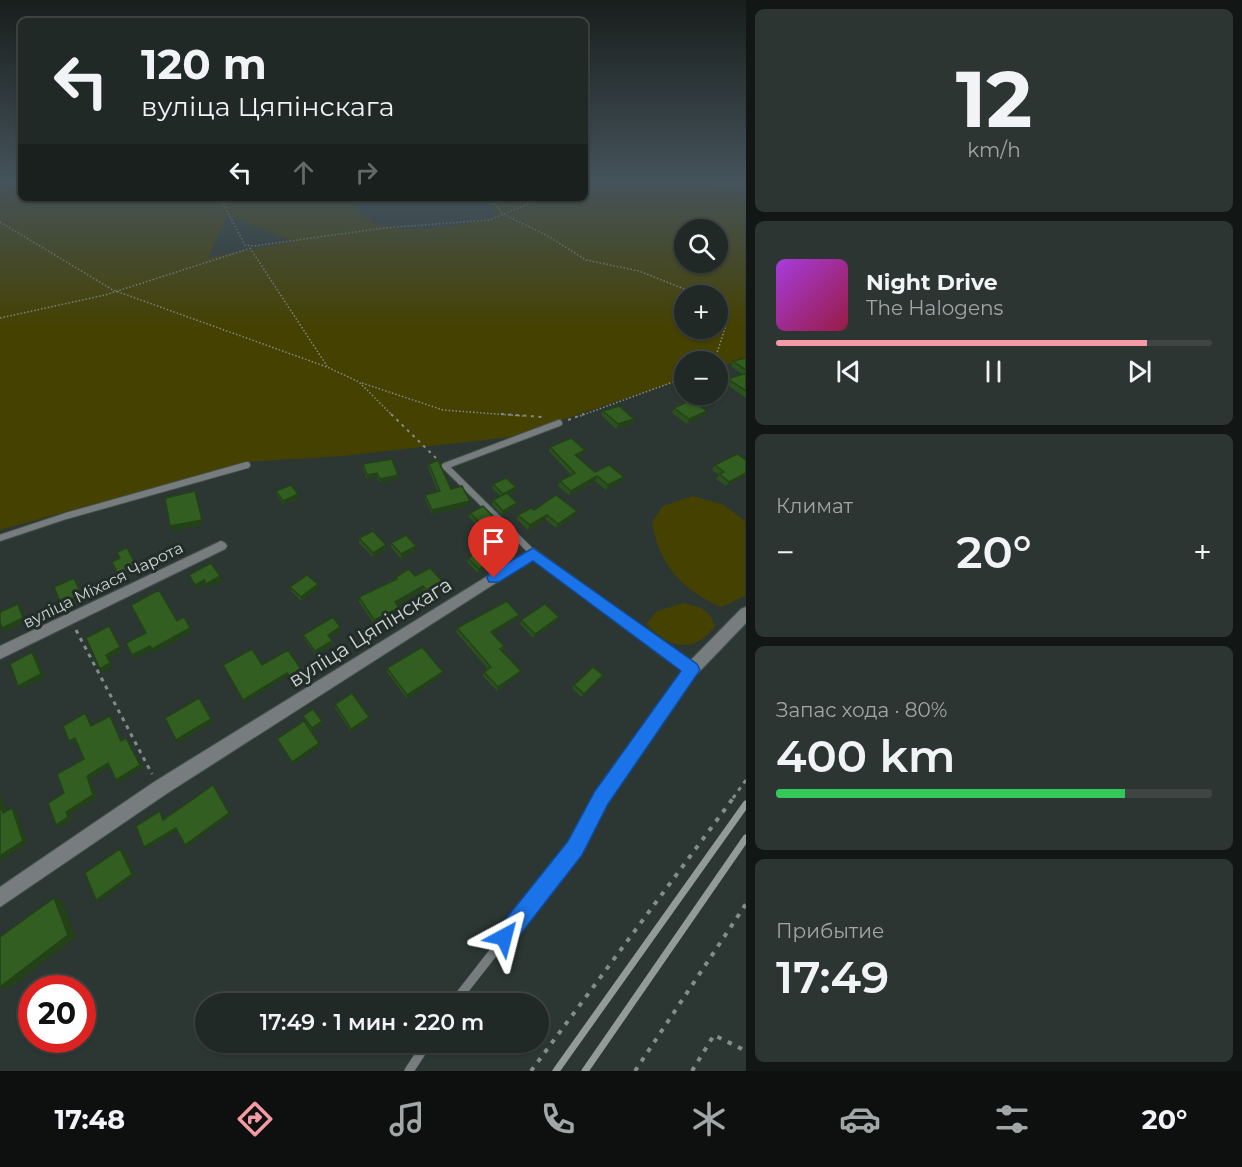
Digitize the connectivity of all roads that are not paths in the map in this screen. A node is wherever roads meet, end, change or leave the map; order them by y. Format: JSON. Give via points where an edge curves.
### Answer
{"nodes":[{"id":1,"x":559,"y":423,"type":"road end"},
{"id":2,"x":247,"y":465,"type":"dead end"},
{"id":3,"x":0,"y":538,"type":"edge"},
{"id":4,"x":221,"y":546,"type":"dead end"},
{"id":5,"x":533,"y":553,"type":"junction"},
{"id":6,"x":746,"y":613,"type":"edge"},
{"id":7,"x":0,"y":653,"type":"edge"},
{"id":8,"x":692,"y":670,"type":"junction"},
{"id":9,"x":0,"y":898,"type":"edge"},
{"id":10,"x":462,"y":993,"type":"edge"},
{"id":11,"x":421,"y":1053,"type":"edge"},
{"id":12,"x":409,"y":1071,"type":"edge"}],
"edges":[{"from":1,"to":5,"type":"lane","via":[[445,466]]},
{"from":2,"to":3,"type":"lane"},
{"from":4,"to":7,"type":"street","name":"вуліца Міхася Чарота"},
{"from":5,"to":8,"type":"street"},
{"from":5,"to":9,"type":"street","name":"вуліца Цяпінскага","via":[[160,788]]},
{"from":6,"to":8,"type":"street"},
{"from":8,"to":10,"type":"lane","via":[[602,798],[575,848]]},
{"from":11,"to":12,"type":"lane"}]}
